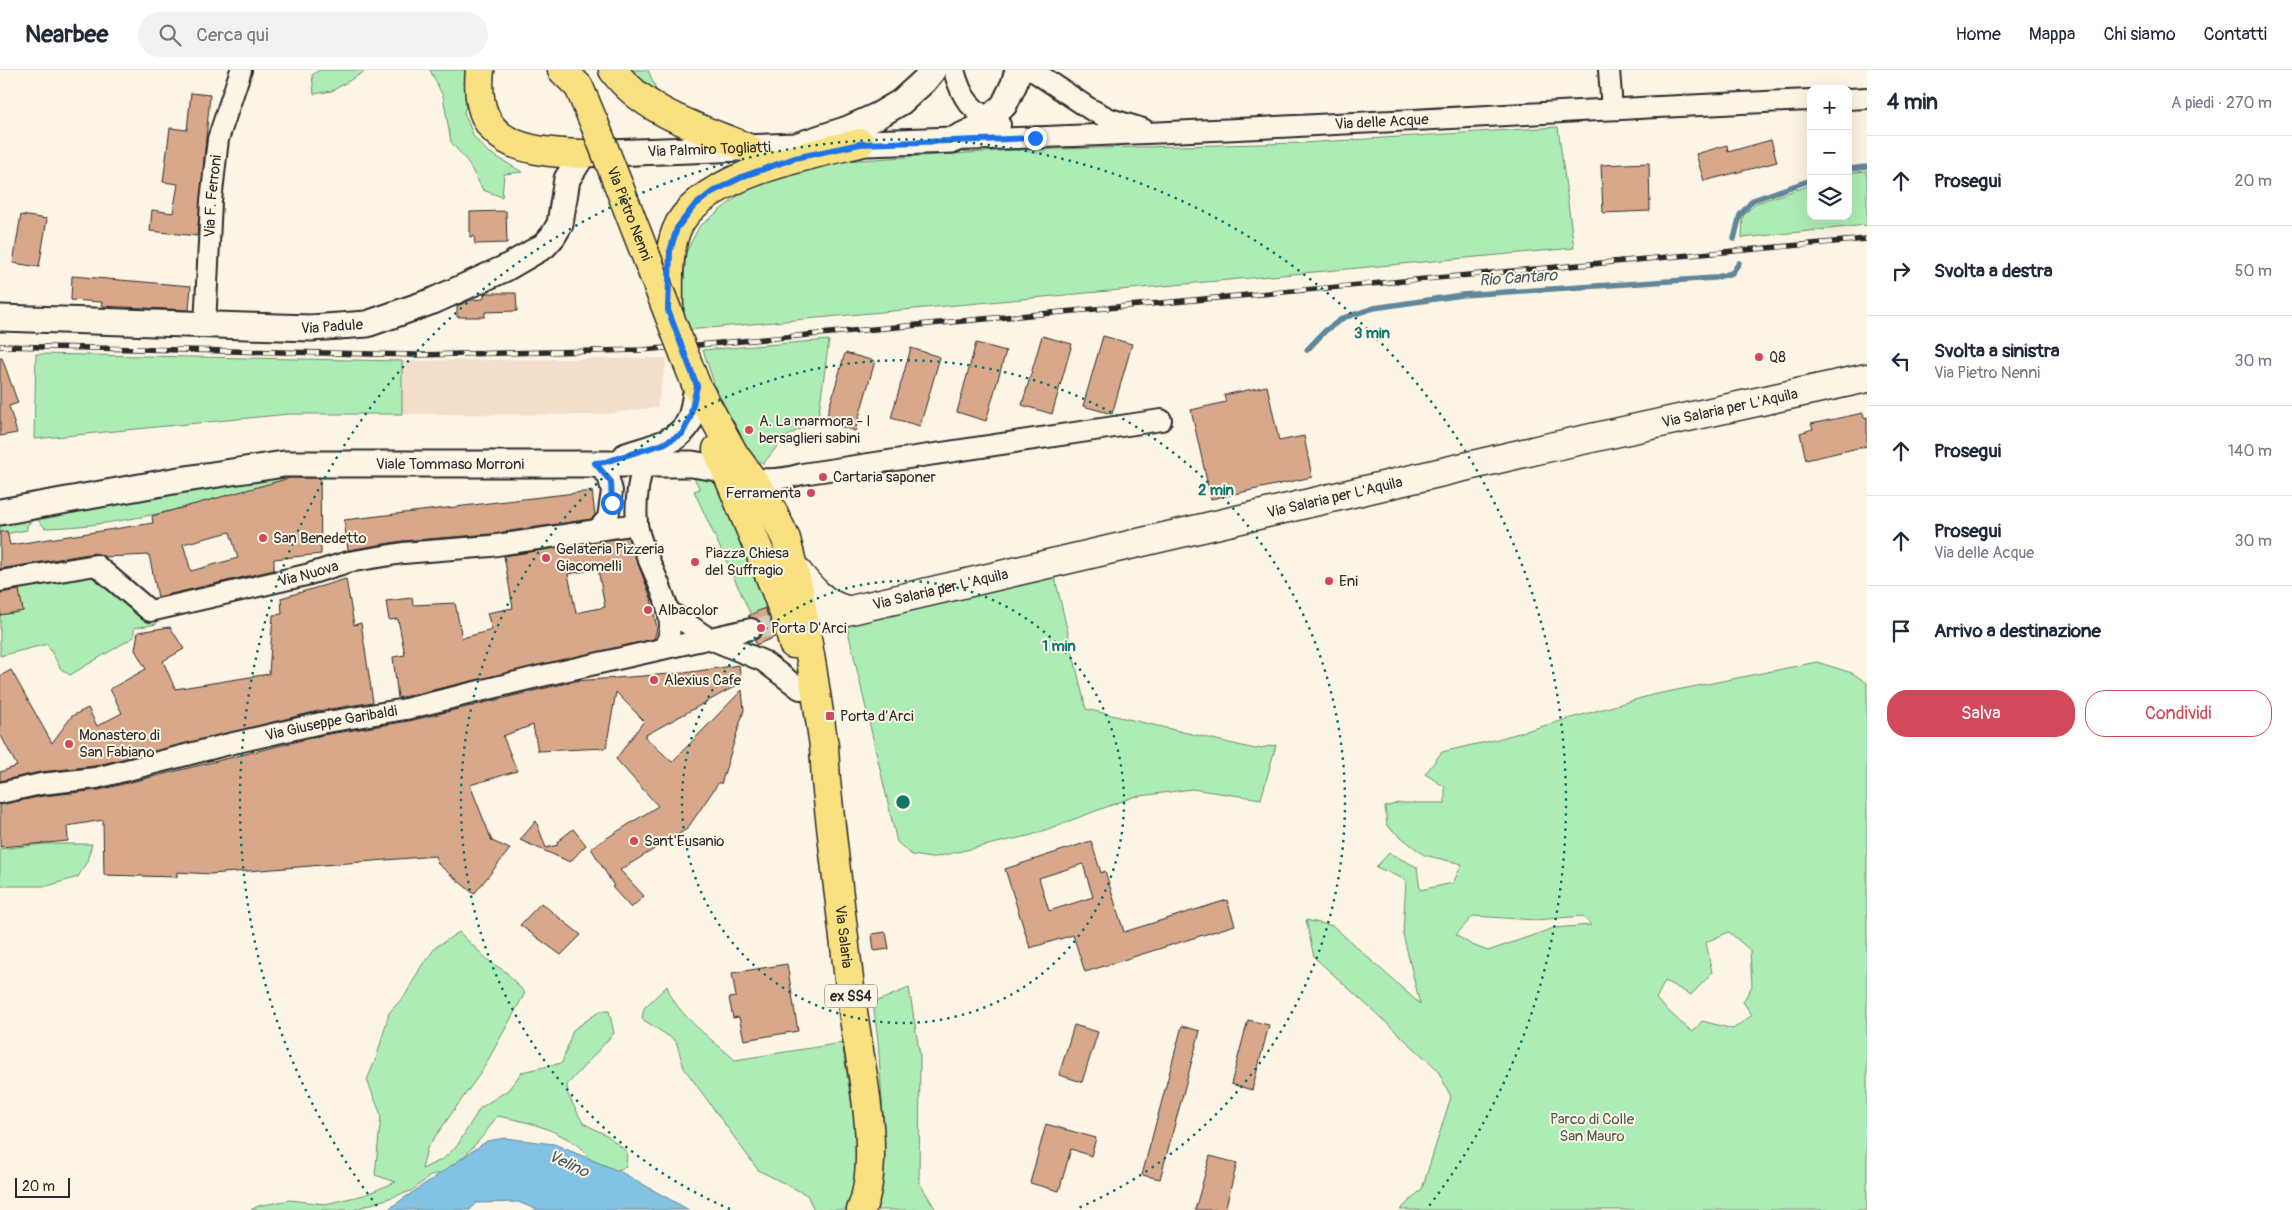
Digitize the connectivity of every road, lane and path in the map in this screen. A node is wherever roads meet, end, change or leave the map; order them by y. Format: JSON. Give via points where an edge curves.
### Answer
{"nodes":[{"id":1,"x":241,"y":70,"type":"edge"},
{"id":2,"x":480,"y":70,"type":"edge"},
{"id":3,"x":497,"y":70,"type":"edge"},
{"id":4,"x":613,"y":70,"type":"edge"},
{"id":5,"x":933,"y":70,"type":"edge"},
{"id":6,"x":954,"y":70,"type":"edge"},
{"id":7,"x":1018,"y":70,"type":"edge"},
{"id":8,"x":1032,"y":70,"type":"edge"},
{"id":9,"x":1609,"y":70,"type":"edge"},
{"id":10,"x":571,"y":76,"type":"edge"},
{"id":11,"x":1867,"y":98,"type":"edge"},
{"id":12,"x":1852,"y":99,"type":"edge"},
{"id":13,"x":1807,"y":100,"type":"edge"},
{"id":14,"x":481,"y":105,"type":"junction"},
{"id":15,"x":1612,"y":109,"type":"junction"},
{"id":16,"x":989,"y":120,"type":"junction"},
{"id":17,"x":1159,"y":134,"type":"junction"},
{"id":18,"x":1035,"y":138,"type":"junction"},
{"id":19,"x":953,"y":140,"type":"junction"},
{"id":20,"x":860,"y":144,"type":"junction"},
{"id":21,"x":796,"y":146,"type":"junction"},
{"id":22,"x":748,"y":148,"type":"junction"},
{"id":23,"x":583,"y":154,"type":"junction"},
{"id":24,"x":668,"y":310,"type":"junction"},
{"id":25,"x":0,"y":318,"type":"edge"},
{"id":26,"x":206,"y":326,"type":"junction"},
{"id":27,"x":1867,"y":378,"type":"edge"},
{"id":28,"x":697,"y":386,"type":"junction"},
{"id":29,"x":1161,"y":420,"type":"dead end"},
{"id":30,"x":712,"y":434,"type":"junction"},
{"id":31,"x":644,"y":462,"type":"junction"},
{"id":32,"x":600,"y":463,"type":"junction"},
{"id":33,"x":696,"y":464,"type":"junction"},
{"id":34,"x":802,"y":474,"type":"junction"},
{"id":35,"x":755,"y":492,"type":"junction"},
{"id":36,"x":0,"y":512,"type":"edge"},
{"id":37,"x":637,"y":524,"type":"junction"},
{"id":38,"x":597,"y":530,"type":"junction"},
{"id":39,"x":792,"y":565,"type":"junction"},
{"id":40,"x":0,"y":581,"type":"edge"},
{"id":41,"x":846,"y":610,"type":"junction"},
{"id":42,"x":669,"y":611,"type":"junction"},
{"id":43,"x":782,"y":629,"type":"junction"},
{"id":44,"x":708,"y":638,"type":"junction"},
{"id":45,"x":662,"y":649,"type":"junction"},
{"id":46,"x":800,"y":689,"type":"junction"},
{"id":47,"x":826,"y":782,"type":"junction"},
{"id":48,"x":0,"y":793,"type":"edge"},
{"id":49,"x":865,"y":1208,"type":"edge"}],
"edges":[{"from":1,"to":26,"type":"street","name":"Via F. Ferroni","via":[[218,139],[211,202]]},
{"from":2,"to":14,"type":"main road","via":[[478,89]]},
{"from":3,"to":14,"type":"main road"},
{"from":4,"to":22,"type":"main road","via":[[634,94],[655,107]]},
{"from":5,"to":21,"type":"street","name":"Via Palmiro Togliatti","via":[[900,102],[877,116]]},
{"from":6,"to":16,"type":"street","via":[[964,100]]},
{"from":7,"to":16,"type":"street","via":[[1004,105]]},
{"from":8,"to":17,"type":"street","via":[[1090,109],[1110,119]]},
{"from":9,"to":15,"type":"street"},
{"from":10,"to":24,"type":"main road","name":"Via Pietro Nenni","bridge":true,"via":[[595,125]]},
{"from":11,"to":12,"type":"street"},
{"from":13,"to":15,"type":"street","name":"Via delle Acque"},
{"from":14,"to":23,"type":"main road","via":[[491,129],[515,146]]},
{"from":15,"to":17,"type":"street","name":"Via delle Acque"},
{"from":16,"to":18,"type":"street"},
{"from":16,"to":19,"type":"street"},
{"from":17,"to":18,"type":"street","name":"Via delle Acque"},
{"from":18,"to":19,"type":"street","name":"Via delle Acque"},
{"from":19,"to":20,"type":"street"},
{"from":20,"to":21,"type":"street"},
{"from":20,"to":24,"type":"main road","via":[[795,158],[744,176],[712,192],[694,206],[677,228],[670,251]]},
{"from":21,"to":22,"type":"street","name":"Via Palmiro Togliatti"},
{"from":22,"to":23,"type":"street","name":"Via Palmiro Togliatti"},
{"from":23,"to":26,"type":"street","name":"Via Padule","via":[[567,179],[560,224],[554,236],[544,246],[482,279],[433,301],[367,324],[311,328]]},
{"from":24,"to":28,"type":"main road","name":"Via Pietro Nenni","bridge":true},
{"from":25,"to":26,"type":"street","name":"Via Padule"},
{"from":27,"to":41,"type":"main road","name":"Via Salaria per L'Aquila","via":[[1541,448]]},
{"from":28,"to":30,"type":"main road"},
{"from":28,"to":32,"type":"street","via":[[690,418],[682,434],[663,444]]},
{"from":28,"to":35,"type":"main road"},
{"from":29,"to":34,"type":"street"},
{"from":30,"to":33,"type":"street"},
{"from":30,"to":35,"type":"main road"},
{"from":31,"to":32,"type":"street","name":"Viale Tommaso Morroni"},
{"from":31,"to":33,"type":"street","name":"Viale Tommaso Morroni"},
{"from":31,"to":37,"type":"street","via":[[637,486]]},
{"from":32,"to":36,"type":"street","name":"Viale Tommaso Morroni","via":[[284,464]]},
{"from":32,"to":38,"type":"street","via":[[612,492],[608,518]]},
{"from":33,"to":35,"type":"street","name":"Viale Tommaso Morroni","via":[[717,468]]},
{"from":34,"to":35,"type":"street","via":[[766,481]]},
{"from":34,"to":35,"type":"street","via":[[780,497]]},
{"from":35,"to":39,"type":"main road","via":[[786,539]]},
{"from":35,"to":43,"type":"main road"},
{"from":37,"to":38,"type":"street","name":"Via Nuova"},
{"from":37,"to":42,"type":"street"},
{"from":38,"to":40,"type":"street","name":"Via Nuova","via":[[348,562],[150,612],[96,565]]},
{"from":39,"to":41,"type":"main road","via":[[817,595]]},
{"from":39,"to":43,"type":"main road"},
{"from":41,"to":43,"type":"main road","name":"Via Salaria per L'Aquila"},
{"from":42,"to":44,"type":"street"},
{"from":42,"to":45,"type":"street","via":[[669,636]]},
{"from":43,"to":44,"type":"street","name":"Via Giuseppe Garibaldi"},
{"from":43,"to":46,"type":"main road","name":"Via Salaria","number":"ex SS4"},
{"from":43,"to":47,"type":"main road","name":"Via Salaria","number":"ex SS4","via":[[824,746]]},
{"from":44,"to":45,"type":"street","name":"Via Giuseppe Garibaldi"},
{"from":44,"to":46,"type":"street","via":[[763,662]]},
{"from":45,"to":48,"type":"street","name":"Via Giuseppe Garibaldi","via":[[406,709],[225,745],[96,778],[41,784]]},
{"from":46,"to":47,"type":"main road","name":"Via Salaria","number":"ex SS4"},
{"from":47,"to":49,"type":"main road","name":"Via Salaria","number":"ex SS4","via":[[871,1155]]}]}
